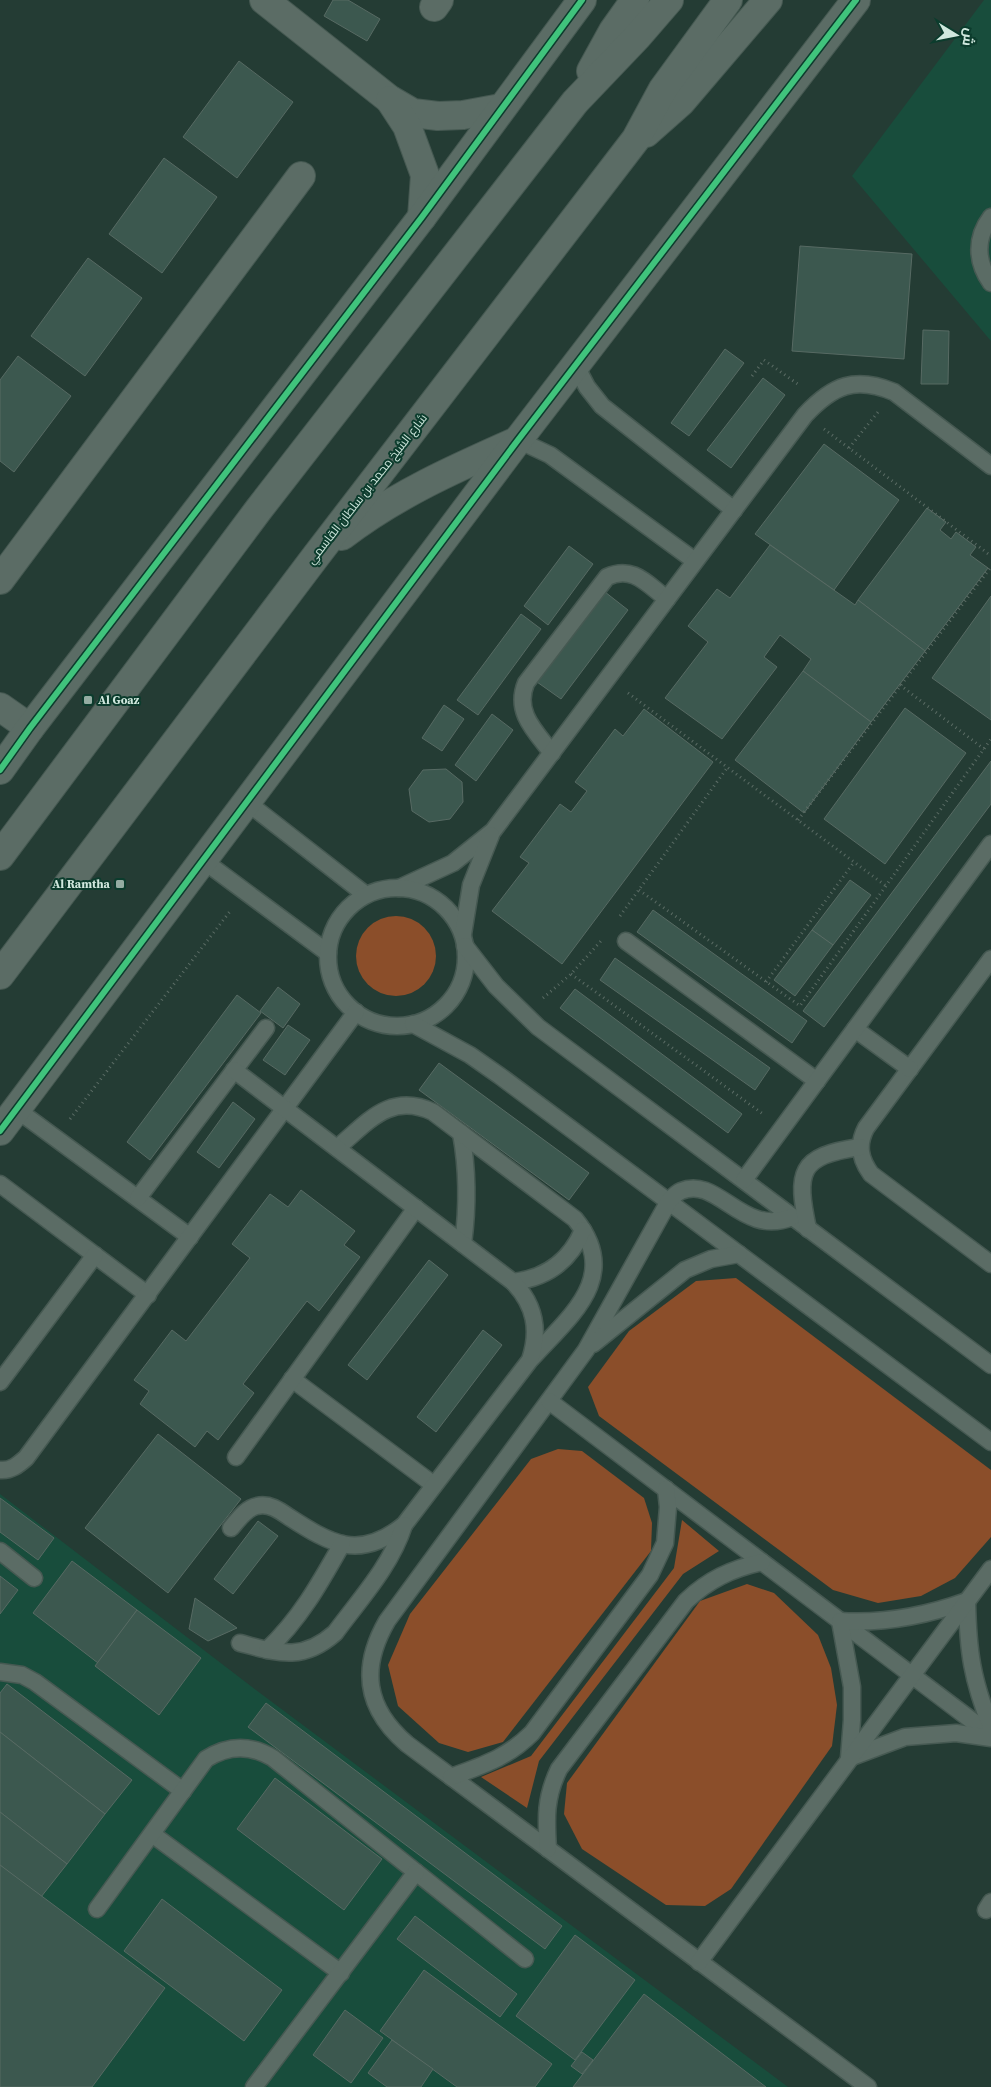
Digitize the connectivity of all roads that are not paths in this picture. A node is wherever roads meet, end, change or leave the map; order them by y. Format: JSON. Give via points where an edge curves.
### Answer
{"nodes":[{"id":1,"x":264,"y":0,"type":"edge"},
{"id":2,"x":582,"y":0,"type":"edge"},
{"id":3,"x":635,"y":0,"type":"edge"},
{"id":4,"x":669,"y":0,"type":"edge"},
{"id":5,"x":728,"y":0,"type":"edge"},
{"id":6,"x":768,"y":0,"type":"edge"},
{"id":7,"x":856,"y":0,"type":"edge"},
{"id":8,"x":390,"y":99,"type":"junction"},
{"id":9,"x":575,"y":102,"type":"junction"},
{"id":10,"x":501,"y":108,"type":"junction"},
{"id":11,"x":636,"y":139,"type":"junction"},
{"id":12,"x":302,"y":176,"type":"dead end"},
{"id":13,"x":422,"y":217,"type":"junction"},
{"id":14,"x":991,"y":217,"type":"edge"},
{"id":15,"x":991,"y":283,"type":"edge"},
{"id":16,"x":576,"y":366,"type":"junction"},
{"id":17,"x":518,"y":440,"type":"junction"},
{"id":18,"x":991,"y":466,"type":"edge"},
{"id":19,"x":734,"y":510,"type":"junction"},
{"id":20,"x":316,"y":556,"type":"junction"},
{"id":21,"x":695,"y":561,"type":"junction"},
{"id":22,"x":0,"y":580,"type":"edge"},
{"id":23,"x":667,"y":599,"type":"junction"},
{"id":24,"x":0,"y":707,"type":"edge"},
{"id":25,"x":30,"y":728,"type":"junction"},
{"id":26,"x":552,"y":753,"type":"junction"},
{"id":27,"x":0,"y":770,"type":"edge"},
{"id":28,"x":248,"y":803,"type":"junction"},
{"id":29,"x":493,"y":831,"type":"junction"},
{"id":30,"x":990,"y":848,"type":"edge"},
{"id":31,"x":0,"y":856,"type":"edge"},
{"id":32,"x":204,"y":861,"type":"junction"},
{"id":33,"x":399,"y":888,"type":"junction"},
{"id":34,"x":366,"y":895,"type":"junction"},
{"id":35,"x":464,"y":940,"type":"junction"},
{"id":36,"x":626,"y":941,"type":"dead end"},
{"id":37,"x":328,"y":953,"type":"junction"},
{"id":38,"x":991,"y":959,"type":"edge"},
{"id":39,"x":0,"y":975,"type":"edge"},
{"id":40,"x":356,"y":1012,"type":"junction"},
{"id":41,"x":412,"y":1024,"type":"junction"},
{"id":42,"x":266,"y":1028,"type":"dead end"},
{"id":43,"x":855,"y":1029,"type":"junction"},
{"id":44,"x":910,"y":1069,"type":"junction"},
{"id":45,"x":234,"y":1070,"type":"junction"},
{"id":46,"x":817,"y":1081,"type":"junction"},
{"id":47,"x":16,"y":1109,"type":"junction"},
{"id":48,"x":285,"y":1109,"type":"junction"},
{"id":49,"x":0,"y":1131,"type":"edge"},
{"id":50,"x":461,"y":1133,"type":"junction"},
{"id":51,"x":860,"y":1147,"type":"junction"},
{"id":52,"x":337,"y":1148,"type":"junction"},
{"id":53,"x":744,"y":1180,"type":"junction"},
{"id":54,"x":0,"y":1184,"type":"edge"},
{"id":55,"x":138,"y":1198,"type":"junction"},
{"id":56,"x":669,"y":1201,"type":"junction"},
{"id":57,"x":416,"y":1208,"type":"junction"},
{"id":58,"x":792,"y":1216,"type":"junction"},
{"id":59,"x":808,"y":1229,"type":"junction"},
{"id":60,"x":583,"y":1230,"type":"junction"},
{"id":61,"x":190,"y":1237,"type":"junction"},
{"id":62,"x":463,"y":1244,"type":"junction"},
{"id":63,"x":739,"y":1254,"type":"junction"},
{"id":64,"x":95,"y":1255,"type":"junction"},
{"id":65,"x":991,"y":1264,"type":"edge"},
{"id":66,"x":513,"y":1282,"type":"junction"},
{"id":67,"x":148,"y":1294,"type":"junction"},
{"id":68,"x":586,"y":1350,"type":"junction"},
{"id":69,"x":530,"y":1360,"type":"junction"},
{"id":70,"x":991,"y":1365,"type":"edge"},
{"id":71,"x":292,"y":1379,"type":"junction"},
{"id":72,"x":0,"y":1382,"type":"edge"},
{"id":73,"x":549,"y":1401,"type":"junction"},
{"id":74,"x":991,"y":1442,"type":"edge"},
{"id":75,"x":236,"y":1457,"type":"dead end"},
{"id":76,"x":0,"y":1470,"type":"edge"},
{"id":77,"x":434,"y":1485,"type":"junction"},
{"id":78,"x":666,"y":1490,"type":"junction"},
{"id":79,"x":404,"y":1525,"type":"junction"},
{"id":80,"x":231,"y":1528,"type":"dead end"},
{"id":81,"x":342,"y":1544,"type":"junction"},
{"id":82,"x":0,"y":1551,"type":"edge"},
{"id":83,"x":762,"y":1562,"type":"junction"},
{"id":84,"x":991,"y":1569,"type":"edge"},
{"id":85,"x":34,"y":1578,"type":"dead end"},
{"id":86,"x":967,"y":1601,"type":"junction"},
{"id":87,"x":840,"y":1621,"type":"junction"},
{"id":88,"x":240,"y":1643,"type":"dead end"},
{"id":89,"x":267,"y":1650,"type":"junction"},
{"id":90,"x":0,"y":1672,"type":"edge"},
{"id":91,"x":911,"y":1676,"type":"junction"},
{"id":92,"x":991,"y":1727,"type":"edge"},
{"id":93,"x":991,"y":1737,"type":"edge"},
{"id":94,"x":849,"y":1758,"type":"junction"},
{"id":95,"x":451,"y":1777,"type":"junction"},
{"id":96,"x":183,"y":1791,"type":"junction"},
{"id":97,"x":152,"y":1834,"type":"junction"},
{"id":98,"x":548,"y":1849,"type":"junction"},
{"id":99,"x":416,"y":1872,"type":"junction"},
{"id":100,"x":98,"y":1910,"type":"dead end"},
{"id":101,"x":525,"y":1959,"type":"dead end"},
{"id":102,"x":699,"y":1962,"type":"junction"},
{"id":103,"x":340,"y":1973,"type":"junction"},
{"id":104,"x":254,"y":2087,"type":"edge"},
{"id":105,"x":868,"y":2087,"type":"edge"}],
"edges":[{"from":1,"to":8,"type":"street"},
{"from":2,"to":10,"type":"street"},
{"from":3,"to":9,"type":"street","via":[[613,31]]},
{"from":4,"to":9,"type":"street"},
{"from":5,"to":11,"type":"street","name":"شارع الشيخ محمد بن سلطان القاسمي","via":[[663,89]]},
{"from":6,"to":11,"type":"street","via":[[681,102]]},
{"from":7,"to":16,"type":"street"},
{"from":8,"to":10,"type":"street","via":[[413,113],[438,116]]},
{"from":8,"to":13,"type":"street","via":[[407,126],[425,175]]},
{"from":9,"to":31,"type":"street","via":[[265,501]]},
{"from":10,"to":13,"type":"street"},
{"from":11,"to":20,"type":"street","name":"شارع الشيخ محمد بن سلطان القاسمي"},
{"from":12,"to":22,"type":"street"},
{"from":13,"to":25,"type":"street"},
{"from":14,"to":15,"type":"lane","via":[[981,235],[979,247],[984,272]]},
{"from":16,"to":17,"type":"street"},
{"from":16,"to":19,"type":"lane","via":[[587,388],[602,406]]},
{"from":17,"to":20,"type":"street","via":[[466,463],[365,518]]},
{"from":17,"to":21,"type":"lane","via":[[550,455]]},
{"from":17,"to":28,"type":"street"},
{"from":18,"to":19,"type":"lane","via":[[894,392],[863,384],[846,386],[831,392],[805,415]]},
{"from":19,"to":21,"type":"lane"},
{"from":20,"to":39,"type":"street","name":"شارع الشيخ محمد بن سلطان القاسمي"},
{"from":21,"to":23,"type":"lane"},
{"from":23,"to":26,"type":"lane"},
{"from":23,"to":26,"type":"lane","via":[[630,573],[607,577],[526,683],[521,699],[524,715]]},
{"from":24,"to":25,"type":"street"},
{"from":25,"to":27,"type":"street"},
{"from":26,"to":29,"type":"lane"},
{"from":28,"to":32,"type":"street"},
{"from":28,"to":34,"type":"lane"},
{"from":29,"to":33,"type":"lane","via":[[453,863]]},
{"from":29,"to":35,"type":"lane","via":[[471,885]]},
{"from":30,"to":43,"type":"lane"},
{"from":32,"to":37,"type":"lane"},
{"from":32,"to":47,"type":"street"},
{"from":33,"to":34,"type":"lane","via":[[382,889]]},
{"from":33,"to":35,"type":"lane","via":[[431,896],[444,906],[455,919]]},
{"from":34,"to":37,"type":"lane","via":[[340,919]]},
{"from":35,"to":41,"type":"lane","via":[[466,963],[454,996],[436,1014]]},
{"from":35,"to":53,"type":"lane","via":[[496,986],[524,1014]]},
{"from":36,"to":46,"type":"lane"},
{"from":37,"to":40,"type":"lane","via":[[335,986],[343,1000]]},
{"from":38,"to":44,"type":"lane"},
{"from":40,"to":41,"type":"lane","via":[[382,1024]]},
{"from":40,"to":48,"type":"lane"},
{"from":41,"to":56,"type":"lane","via":[[485,1065]]},
{"from":42,"to":45,"type":"lane"},
{"from":43,"to":44,"type":"lane"},
{"from":43,"to":46,"type":"lane"},
{"from":44,"to":51,"type":"lane","via":[[866,1128]]},
{"from":45,"to":48,"type":"lane"},
{"from":45,"to":55,"type":"lane"},
{"from":46,"to":53,"type":"lane"},
{"from":47,"to":49,"type":"street"},
{"from":47,"to":55,"type":"lane"},
{"from":48,"to":52,"type":"lane"},
{"from":48,"to":61,"type":"lane"},
{"from":50,"to":52,"type":"lane","via":[[434,1112],[415,1105],[396,1105],[378,1113]]},
{"from":50,"to":60,"type":"lane","via":[[574,1219]]},
{"from":50,"to":62,"type":"lane","via":[[468,1199]]},
{"from":51,"to":59,"type":"lane","via":[[828,1153],[819,1157],[807,1170],[801,1188]]},
{"from":51,"to":65,"type":"lane","via":[[871,1174]]},
{"from":52,"to":57,"type":"lane"},
{"from":53,"to":58,"type":"lane"},
{"from":54,"to":64,"type":"lane"},
{"from":55,"to":61,"type":"lane"},
{"from":56,"to":58,"type":"lane","via":[[680,1192],[698,1189],[762,1222],[781,1221]]},
{"from":56,"to":63,"type":"lane"},
{"from":56,"to":68,"type":"lane"},
{"from":57,"to":62,"type":"lane"},
{"from":57,"to":71,"type":"lane"},
{"from":58,"to":59,"type":"lane"},
{"from":59,"to":70,"type":"lane"},
{"from":60,"to":66,"type":"lane","via":[[562,1262],[539,1276]]},
{"from":60,"to":69,"type":"lane","via":[[594,1256],[591,1285],[585,1299]]},
{"from":61,"to":67,"type":"lane"},
{"from":62,"to":66,"type":"lane"},
{"from":63,"to":68,"type":"lane","via":[[712,1259],[685,1270]]},
{"from":63,"to":74,"type":"lane"},
{"from":64,"to":67,"type":"lane"},
{"from":64,"to":72,"type":"lane"},
{"from":66,"to":69,"type":"lane","via":[[527,1298],[535,1318],[535,1346]]},
{"from":67,"to":76,"type":"lane","via":[[26,1458],[17,1466]]},
{"from":68,"to":73,"type":"lane"},
{"from":69,"to":77,"type":"lane"},
{"from":71,"to":75,"type":"lane"},
{"from":71,"to":77,"type":"lane"},
{"from":73,"to":78,"type":"lane"},
{"from":73,"to":95,"type":"lane","via":[[387,1621],[371,1657],[370,1677],[380,1715],[392,1731]]},
{"from":77,"to":79,"type":"lane"},
{"from":78,"to":83,"type":"lane"},
{"from":78,"to":95,"type":"lane","via":[[668,1525],[665,1543],[650,1575],[532,1733],[499,1759]]},
{"from":79,"to":81,"type":"lane","via":[[379,1541],[355,1546]]},
{"from":79,"to":89,"type":"lane","via":[[391,1557],[324,1643],[297,1653]]},
{"from":80,"to":81,"type":"lane","via":[[255,1506],[270,1506],[320,1536]]},
{"from":81,"to":89,"type":"lane","via":[[307,1605]]},
{"from":82,"to":85,"type":"lane"},
{"from":83,"to":87,"type":"lane"},
{"from":83,"to":98,"type":"lane","via":[[712,1579],[686,1601],[560,1769],[547,1801]]},
{"from":84,"to":86,"type":"lane"},
{"from":86,"to":87,"type":"lane","via":[[905,1619],[861,1623]]},
{"from":86,"to":91,"type":"lane"},
{"from":86,"to":92,"type":"lane","via":[[969,1651],[974,1678]]},
{"from":87,"to":91,"type":"lane"},
{"from":87,"to":94,"type":"lane","via":[[852,1687]]},
{"from":88,"to":89,"type":"lane"},
{"from":90,"to":96,"type":"lane","via":[[22,1675],[35,1682]]},
{"from":91,"to":93,"type":"lane"},
{"from":91,"to":94,"type":"lane"},
{"from":93,"to":94,"type":"lane","via":[[956,1733],[905,1737]]},
{"from":94,"to":102,"type":"lane"},
{"from":95,"to":98,"type":"lane"},
{"from":96,"to":97,"type":"lane"},
{"from":96,"to":99,"type":"lane","via":[[206,1759],[216,1753],[239,1747],[262,1751]]},
{"from":97,"to":100,"type":"lane"},
{"from":97,"to":103,"type":"lane"},
{"from":98,"to":102,"type":"lane"},
{"from":99,"to":101,"type":"lane"},
{"from":99,"to":103,"type":"lane"},
{"from":102,"to":105,"type":"lane"},
{"from":103,"to":104,"type":"lane"}]}
